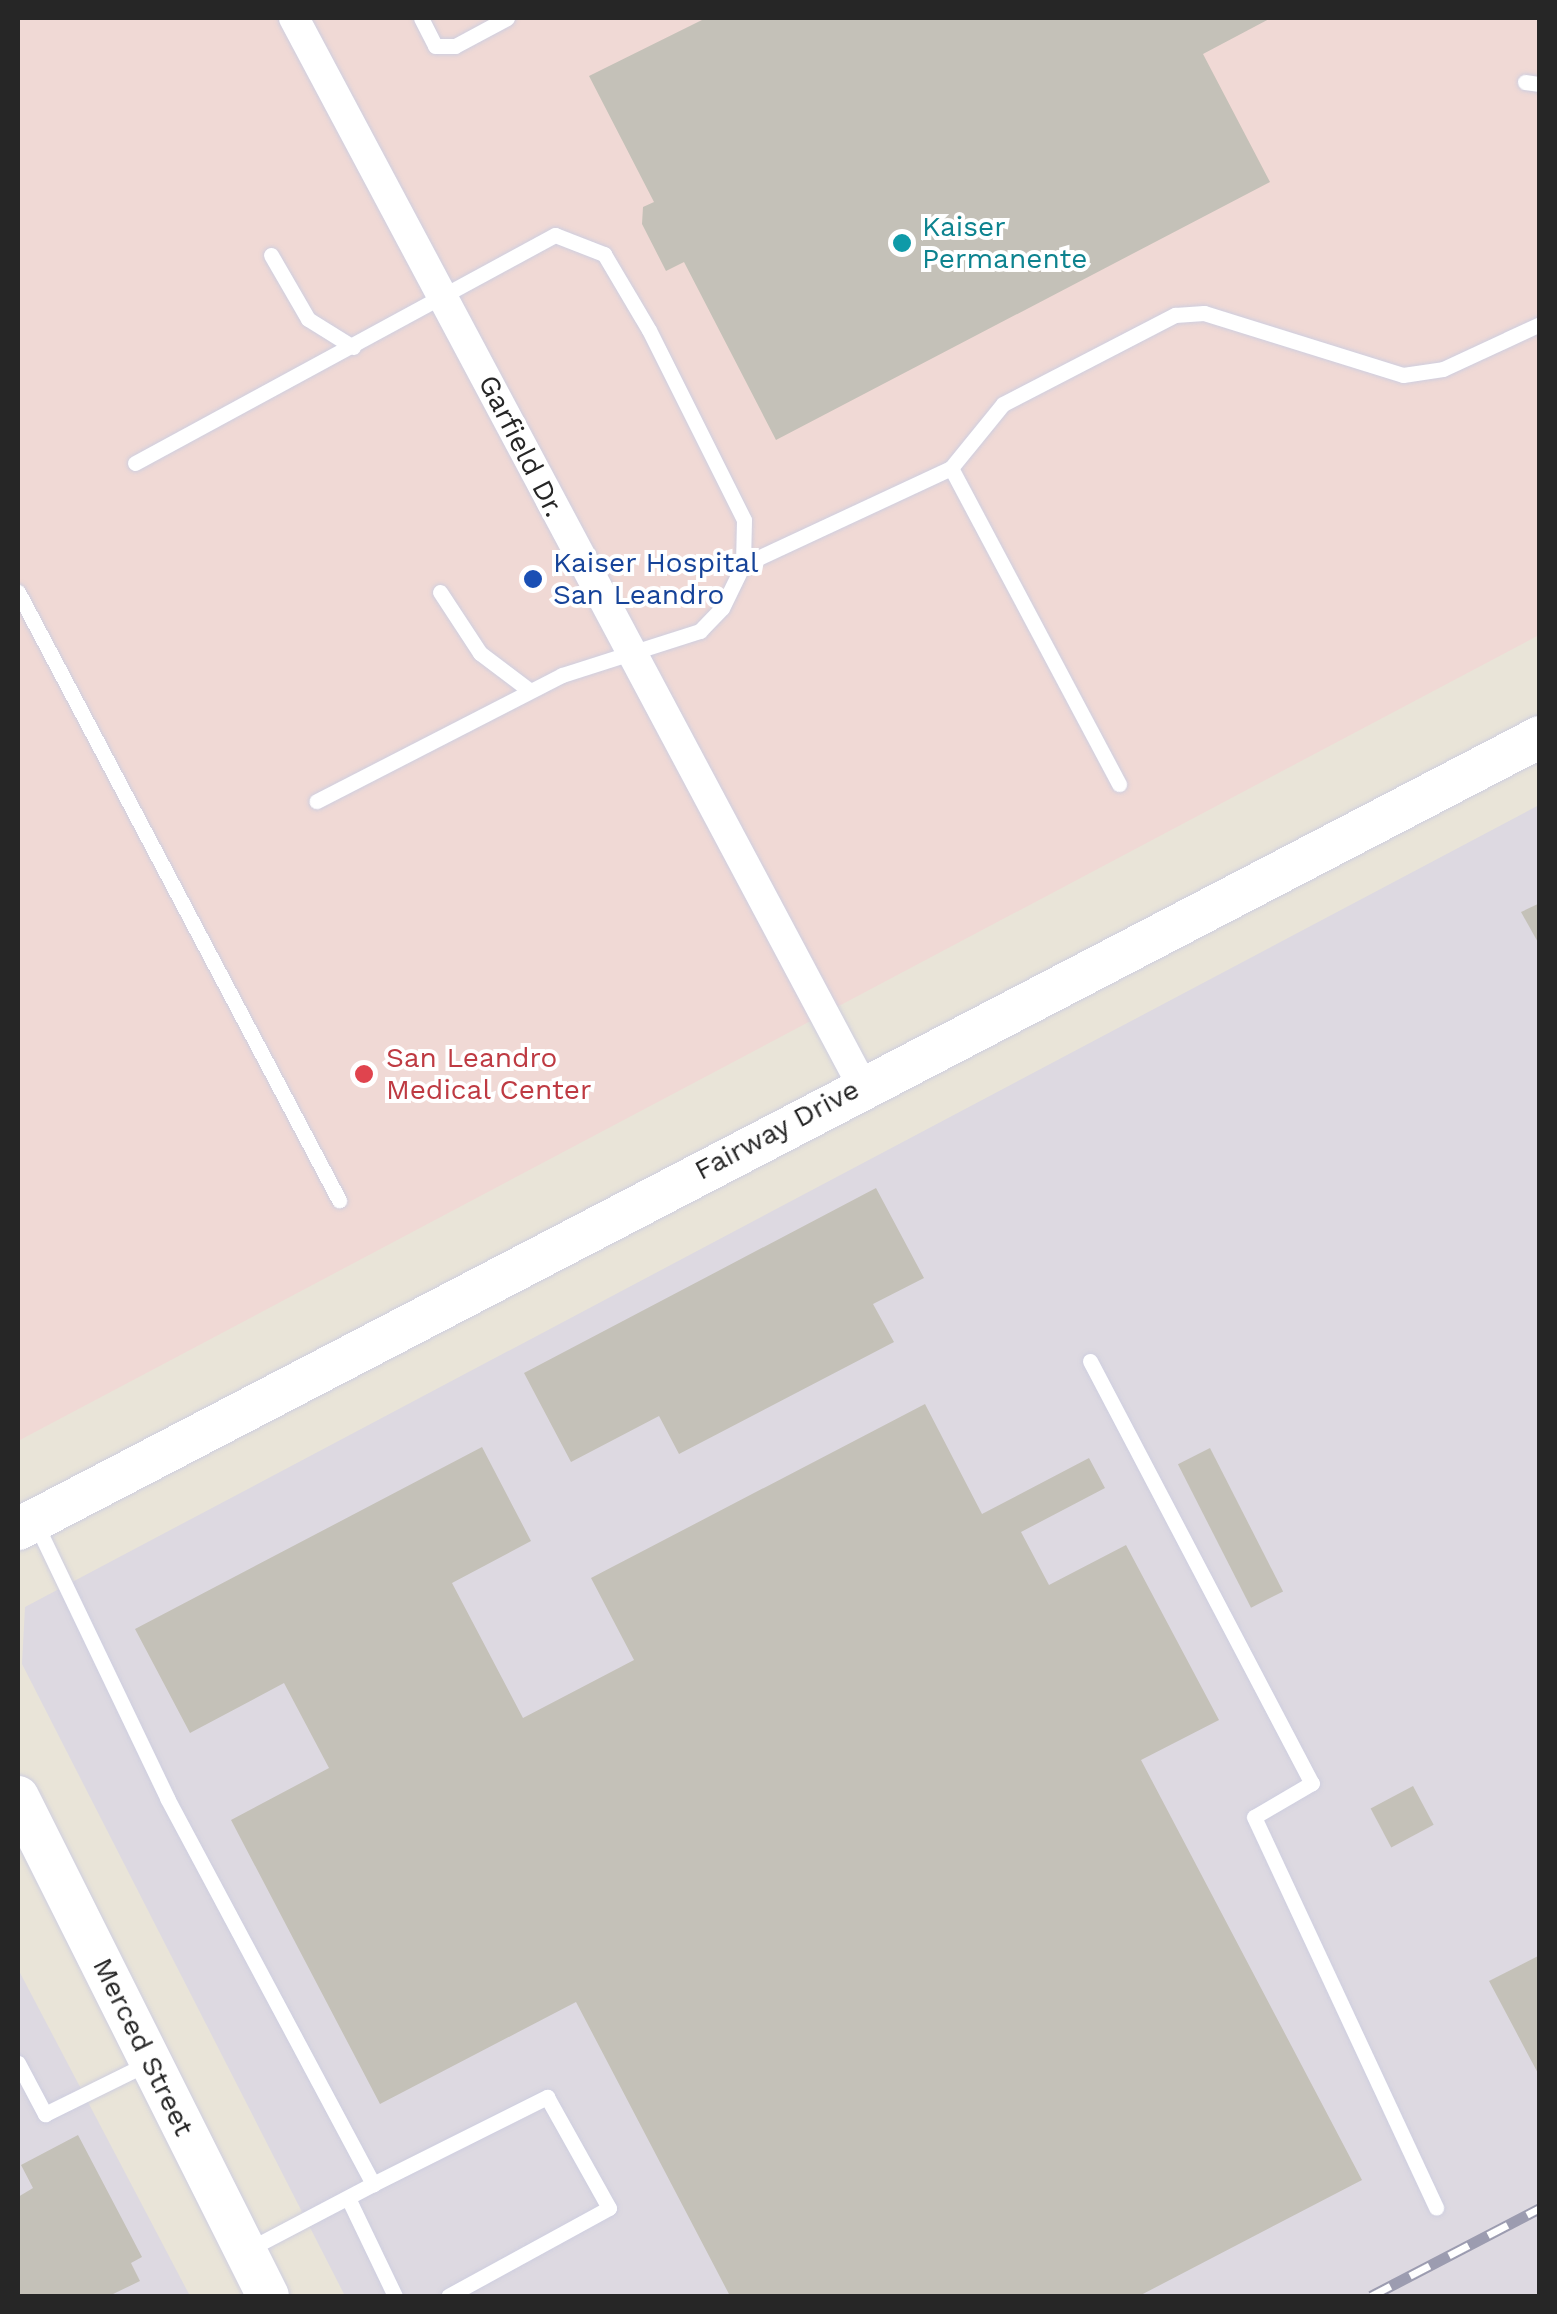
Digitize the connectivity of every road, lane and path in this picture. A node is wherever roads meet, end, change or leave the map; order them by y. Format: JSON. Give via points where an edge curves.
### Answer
{"nodes":[{"id":1,"x":294,"y":18,"type":"edge"},
{"id":2,"x":421,"y":18,"type":"edge"},
{"id":3,"x":507,"y":18,"type":"edge"},
{"id":4,"x":270,"y":255,"type":"dead end"},
{"id":5,"x":444,"y":295,"type":"junction"},
{"id":6,"x":1540,"y":324,"type":"edge"},
{"id":7,"x":353,"y":347,"type":"junction"},
{"id":8,"x":134,"y":462,"type":"dead end"},
{"id":9,"x":951,"y":468,"type":"junction"},
{"id":10,"x":743,"y":565,"type":"junction"},
{"id":11,"x":18,"y":592,"type":"edge"},
{"id":12,"x":440,"y":592,"type":"dead end"},
{"id":13,"x":624,"y":648,"type":"junction"},
{"id":14,"x":529,"y":690,"type":"junction"},
{"id":15,"x":1540,"y":737,"type":"edge"},
{"id":16,"x":1118,"y":784,"type":"dead end"},
{"id":17,"x":317,"y":801,"type":"dead end"},
{"id":18,"x":862,"y":1085,"type":"junction"},
{"id":19,"x":339,"y":1200,"type":"dead end"},
{"id":20,"x":1090,"y":1361,"type":"dead end"},
{"id":21,"x":26,"y":1525,"type":"edge"},
{"id":22,"x":18,"y":1797,"type":"edge"},
{"id":23,"x":150,"y":2062,"type":"junction"},
{"id":24,"x":18,"y":2063,"type":"edge"},
{"id":25,"x":373,"y":2184,"type":"junction"},
{"id":26,"x":348,"y":2198,"type":"junction"},
{"id":27,"x":1436,"y":2208,"type":"dead end"},
{"id":28,"x":246,"y":2251,"type":"junction"},
{"id":29,"x":263,"y":2295,"type":"edge"},
{"id":30,"x":396,"y":2296,"type":"edge"},
{"id":31,"x":448,"y":2296,"type":"edge"}],
"edges":[{"from":1,"to":5,"type":"street","name":"Garfield Dr."},
{"from":2,"to":3,"type":"lane","via":[[436,46],[455,46]]},
{"from":4,"to":7,"type":"lane","via":[[308,318]]},
{"from":5,"to":7,"type":"lane"},
{"from":5,"to":10,"type":"lane","via":[[556,234],[604,254],[737,500]]},
{"from":5,"to":13,"type":"street","name":"Garfield Dr."},
{"from":6,"to":9,"type":"lane","via":[[1444,369],[1403,375],[1204,313],[1174,315],[1002,404]]},
{"from":7,"to":8,"type":"lane"},
{"from":9,"to":10,"type":"lane"},
{"from":9,"to":16,"type":"lane"},
{"from":10,"to":13,"type":"lane","via":[[700,631]]},
{"from":11,"to":19,"type":"lane"},
{"from":12,"to":14,"type":"lane","via":[[480,652]]},
{"from":13,"to":14,"type":"lane"},
{"from":13,"to":18,"type":"street","name":"Garfield Dr."},
{"from":14,"to":17,"type":"lane"},
{"from":15,"to":18,"type":"street","name":"Fairway Drive"},
{"from":18,"to":21,"type":"street","name":"Fairway Drive"},
{"from":20,"to":27,"type":"lane","via":[[1312,1783],[1254,1817]]},
{"from":21,"to":25,"type":"lane"},
{"from":22,"to":23,"type":"street","name":"Merced Street"},
{"from":23,"to":24,"type":"lane","via":[[45,2114]]},
{"from":23,"to":28,"type":"street","name":"Merced Street"},
{"from":25,"to":26,"type":"lane"},
{"from":25,"to":31,"type":"lane","via":[[547,2097],[609,2208]]},
{"from":26,"to":28,"type":"lane"},
{"from":26,"to":30,"type":"lane"},
{"from":28,"to":29,"type":"street","name":"Merced Street"}]}
